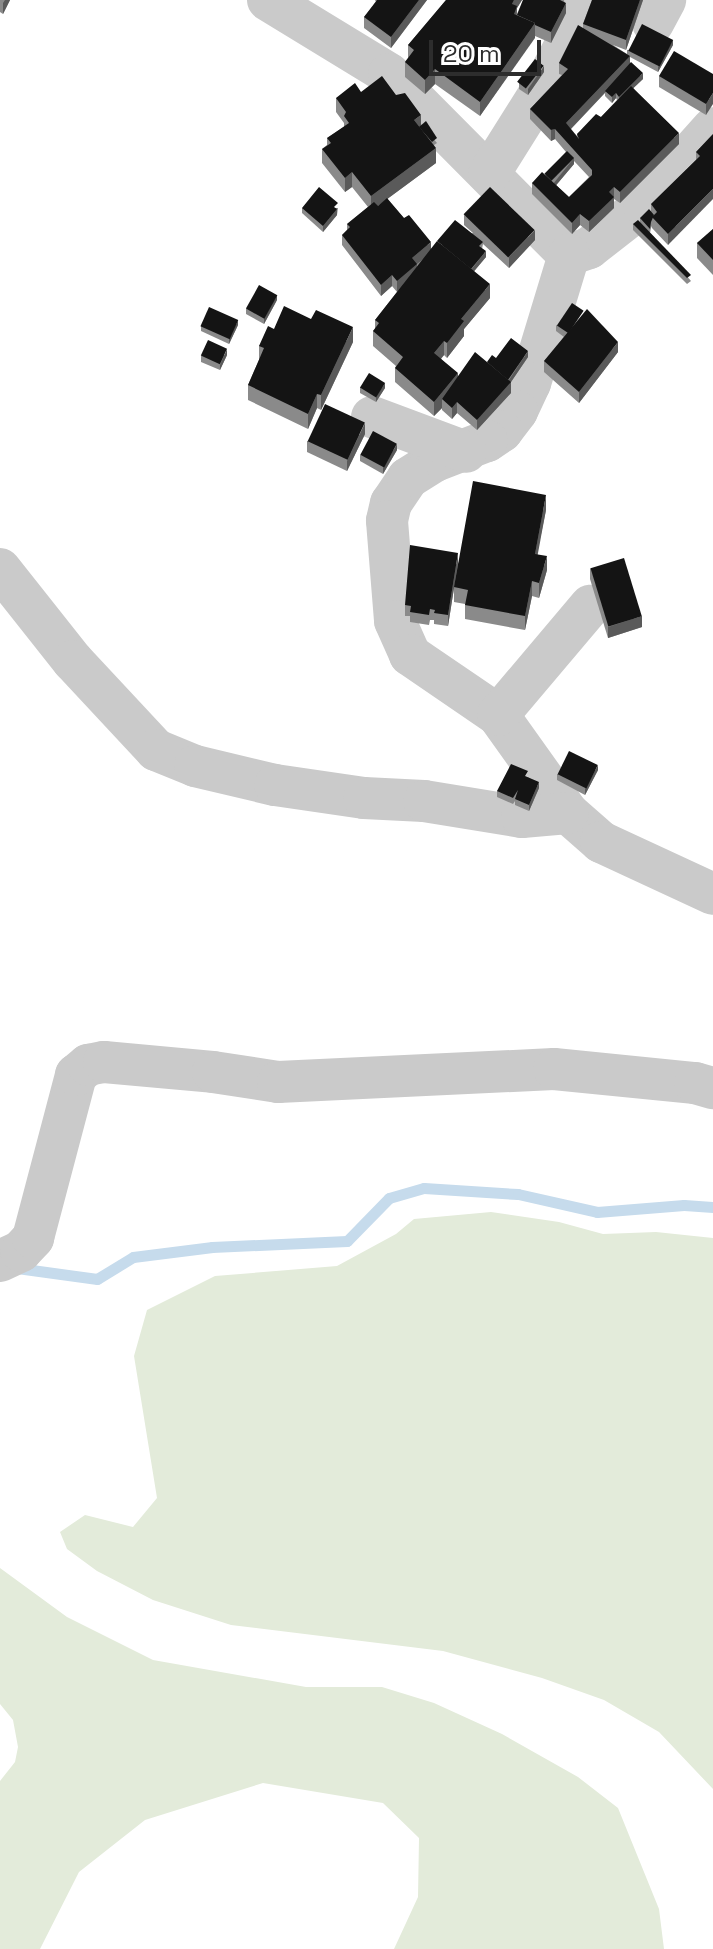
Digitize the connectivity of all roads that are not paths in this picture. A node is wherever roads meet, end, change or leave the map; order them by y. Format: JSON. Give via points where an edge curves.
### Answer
{"nodes":[{"id":1,"x":268,"y":0,"type":"edge"},
{"id":2,"x":581,"y":0,"type":"edge"},
{"id":3,"x":713,"y":128,"type":"edge"},
{"id":4,"x":489,"y":174,"type":"junction"},
{"id":5,"x":569,"y":255,"type":"junction"},
{"id":6,"x":372,"y":417,"type":"dead end"},
{"id":7,"x":466,"y":452,"type":"junction"},
{"id":8,"x":0,"y":569,"type":"edge"},
{"id":9,"x":590,"y":606,"type":"dead end"},
{"id":10,"x":498,"y":715,"type":"junction"},
{"id":11,"x":568,"y":813,"type":"junction"},
{"id":12,"x":713,"y":894,"type":"edge"},
{"id":13,"x":713,"y":1088,"type":"edge"},
{"id":14,"x":0,"y":1261,"type":"edge"}],
"edges":[{"from":1,"to":4,"type":"street","via":[[389,74]]},
{"from":2,"to":4,"type":"street","via":[[543,88]]},
{"from":3,"to":5,"type":"street","via":[[644,205],[589,248]]},
{"from":4,"to":5,"type":"street"},
{"from":5,"to":7,"type":"street","via":[[517,411],[502,431]]},
{"from":6,"to":7,"type":"street"},
{"from":7,"to":10,"type":"street","via":[[435,461],[408,478],[391,503],[391,595],[395,621],[410,655]]},
{"from":8,"to":11,"type":"street","via":[[73,661],[156,750],[195,766],[275,785],[522,817]]},
{"from":9,"to":10,"type":"street"},
{"from":10,"to":11,"type":"street"},
{"from":11,"to":12,"type":"street","via":[[601,842]]},
{"from":13,"to":14,"type":"street","via":[[554,1069],[278,1082],[104,1062],[88,1065],[76,1075],[33,1238]]}]}
